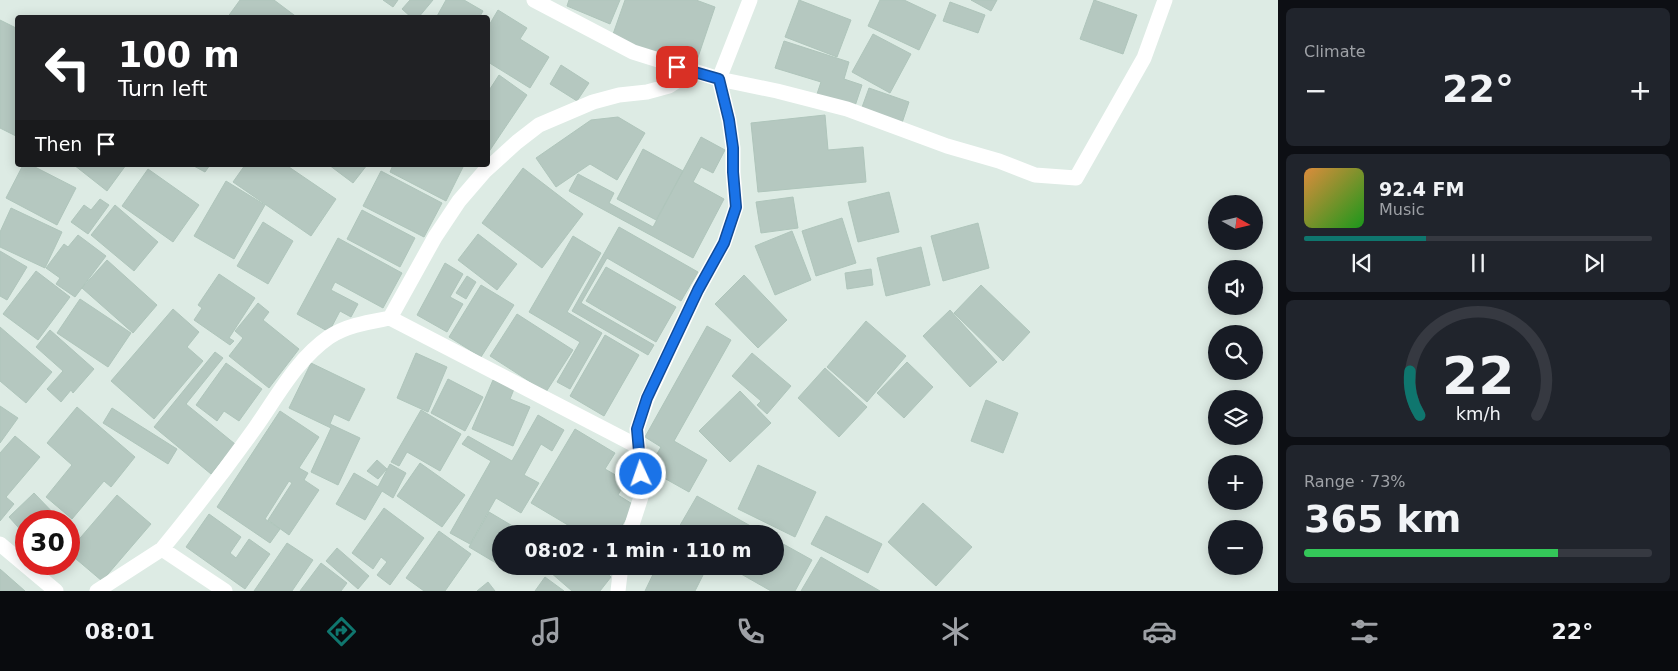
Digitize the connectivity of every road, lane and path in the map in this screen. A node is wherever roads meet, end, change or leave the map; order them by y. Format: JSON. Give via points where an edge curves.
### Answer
{"nodes":[{"id":1,"x":534,"y":0,"type":"edge"},
{"id":2,"x":750,"y":0,"type":"edge"},
{"id":3,"x":1165,"y":0,"type":"edge"},
{"id":4,"x":692,"y":72,"type":"junction"},
{"id":5,"x":719,"y":79,"type":"junction"},
{"id":6,"x":490,"y":167,"type":"edge"},
{"id":7,"x":490,"y":167,"type":"edge"},
{"id":8,"x":390,"y":318,"type":"junction"},
{"id":9,"x":639,"y":447,"type":"junction"},
{"id":10,"x":633,"y":525,"type":"edge"},
{"id":11,"x":0,"y":544,"type":"edge"},
{"id":12,"x":162,"y":549,"type":"junction"},
{"id":13,"x":620,"y":575,"type":"edge"},
{"id":14,"x":56,"y":591,"type":"edge"},
{"id":15,"x":97,"y":591,"type":"edge"},
{"id":16,"x":225,"y":591,"type":"edge"},
{"id":17,"x":618,"y":591,"type":"edge"}],
"edges":[{"from":1,"to":4,"type":"street","via":[[633,52]]},
{"from":2,"to":5,"type":"street"},
{"from":3,"to":5,"type":"street","via":[[1144,58],[1076,178],[1035,175],[847,109]]},
{"from":4,"to":5,"type":"street"},
{"from":4,"to":7,"type":"street","via":[[669,86],[593,102],[539,125]]},
{"from":5,"to":9,"type":"street","via":[[733,148],[736,207],[724,243],[647,398],[637,429]]},
{"from":6,"to":8,"type":"street","via":[[458,201]]},
{"from":8,"to":9,"type":"street"},
{"from":8,"to":12,"type":"street","via":[[340,331],[303,360],[213,486]]},
{"from":9,"to":10,"type":"street","via":[[642,494]]},
{"from":11,"to":14,"type":"street"},
{"from":12,"to":15,"type":"street"},
{"from":12,"to":16,"type":"street"},
{"from":13,"to":17,"type":"street"}]}
